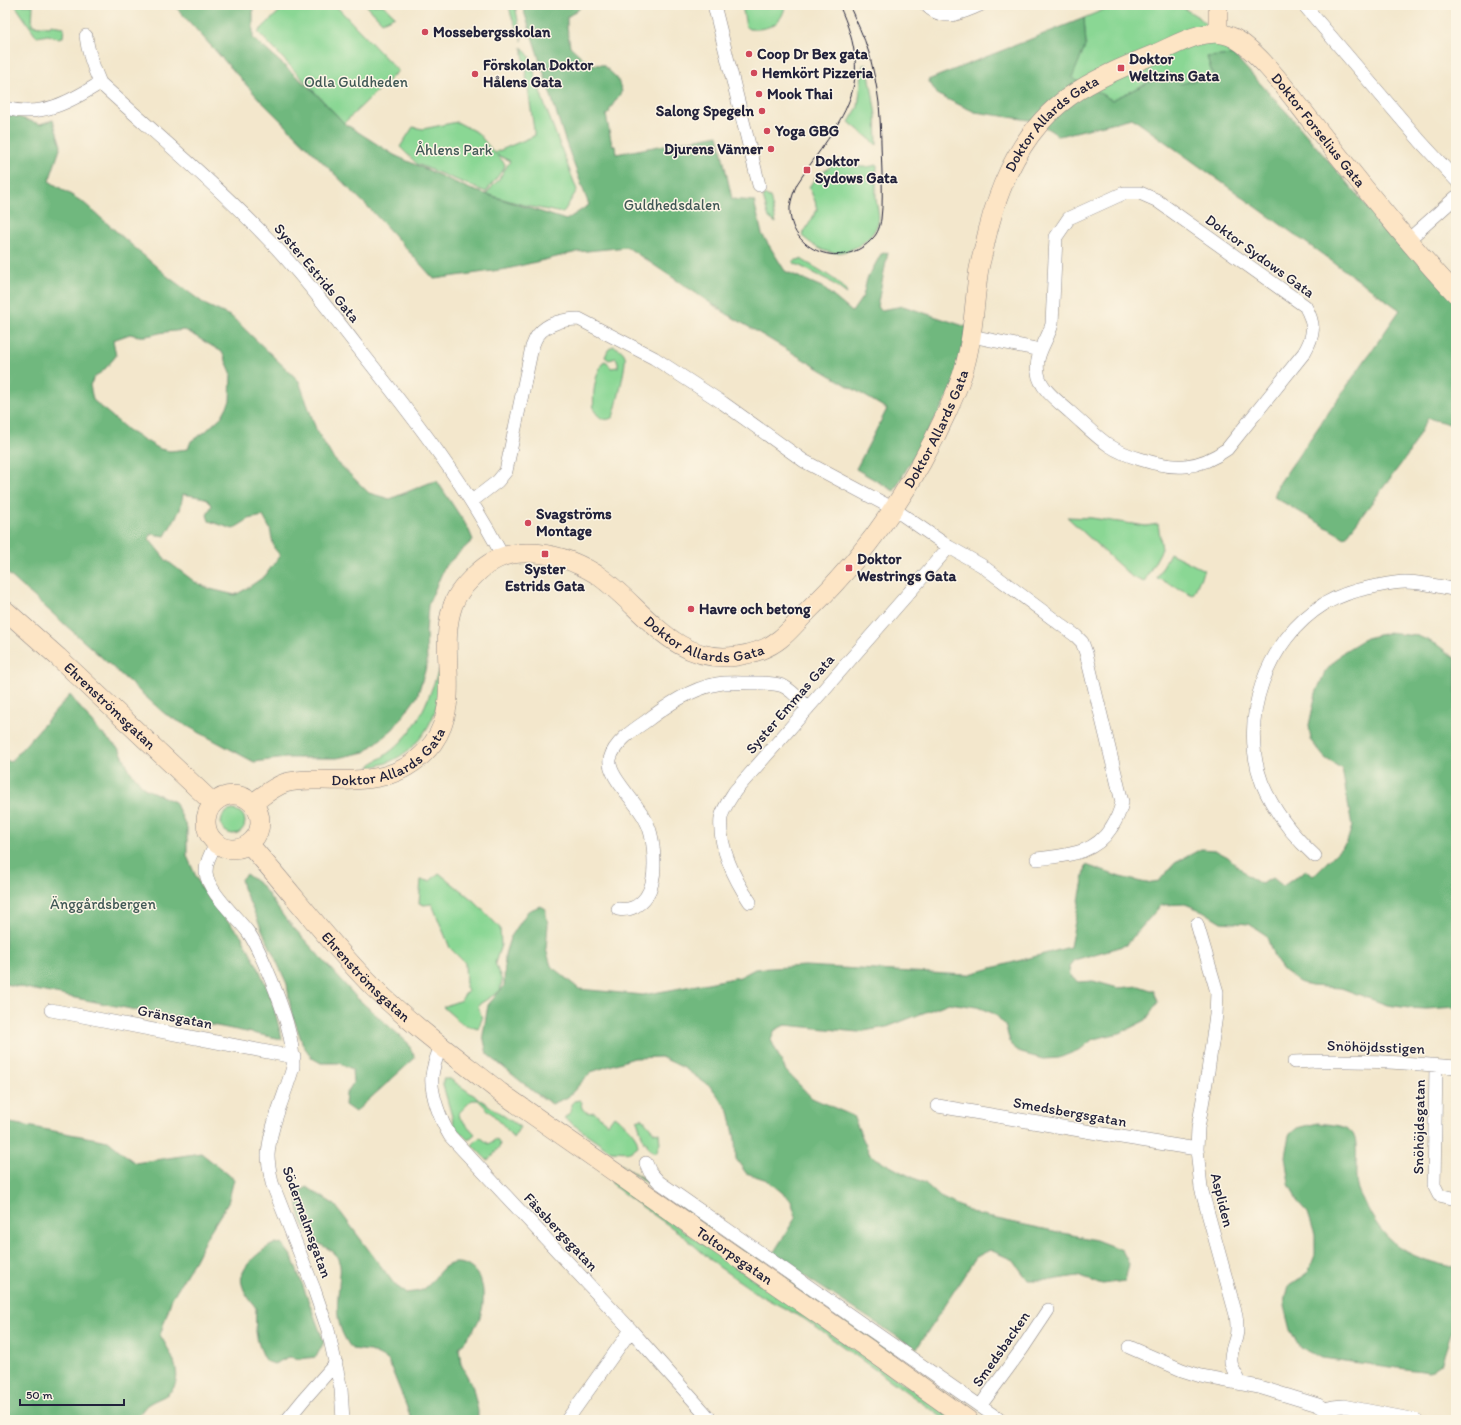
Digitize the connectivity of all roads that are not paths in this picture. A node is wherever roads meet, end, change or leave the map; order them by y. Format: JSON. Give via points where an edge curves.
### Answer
{"nodes":[{"id":1,"x":714,"y":5,"type":"edge"},
{"id":2,"x":926,"y":5,"type":"edge"},
{"id":3,"x":980,"y":5,"type":"edge"},
{"id":4,"x":1218,"y":5,"type":"edge"},
{"id":5,"x":1304,"y":5,"type":"edge"},
{"id":6,"x":1218,"y":32,"type":"junction"},
{"id":7,"x":86,"y":36,"type":"dead end"},
{"id":8,"x":100,"y":83,"type":"junction"},
{"id":9,"x":5,"y":108,"type":"edge"},
{"id":10,"x":1456,"y":180,"type":"edge"},
{"id":11,"x":759,"y":184,"type":"dead end"},
{"id":12,"x":1456,"y":197,"type":"edge"},
{"id":13,"x":1407,"y":241,"type":"junction"},
{"id":14,"x":1456,"y":294,"type":"edge"},
{"id":15,"x":971,"y":336,"type":"junction"},
{"id":16,"x":1041,"y":350,"type":"junction"},
{"id":17,"x":472,"y":501,"type":"junction"},
{"id":18,"x":894,"y":509,"type":"junction"},
{"id":19,"x":949,"y":547,"type":"junction"},
{"id":20,"x":502,"y":555,"type":"junction"},
{"id":21,"x":1456,"y":590,"type":"edge"},
{"id":22,"x":5,"y":610,"type":"edge"},
{"id":23,"x":808,"y":708,"type":"junction"},
{"id":24,"x":213,"y":803,"type":"junction"},
{"id":25,"x":253,"y":803,"type":"junction"},
{"id":26,"x":216,"y":844,"type":"junction"},
{"id":27,"x":249,"y":844,"type":"junction"},
{"id":28,"x":1316,"y":856,"type":"dead end"},
{"id":29,"x":1037,"y":859,"type":"dead end"},
{"id":30,"x":750,"y":902,"type":"dead end"},
{"id":31,"x":618,"y":909,"type":"dead end"},
{"id":32,"x":1197,"y":924,"type":"dead end"},
{"id":33,"x":51,"y":1010,"type":"dead end"},
{"id":34,"x":441,"y":1046,"type":"junction"},
{"id":35,"x":294,"y":1057,"type":"junction"},
{"id":36,"x":1294,"y":1062,"type":"dead end"},
{"id":37,"x":1436,"y":1066,"type":"junction"},
{"id":38,"x":1456,"y":1067,"type":"edge"},
{"id":39,"x":500,"y":1092,"type":"joint"},
{"id":40,"x":938,"y":1106,"type":"dead end"},
{"id":41,"x":1197,"y":1149,"type":"junction"},
{"id":42,"x":646,"y":1163,"type":"dead end"},
{"id":43,"x":1456,"y":1199,"type":"edge"},
{"id":44,"x":1048,"y":1310,"type":"dead end"},
{"id":45,"x":630,"y":1330,"type":"junction"},
{"id":46,"x":1129,"y":1347,"type":"dead end"},
{"id":47,"x":336,"y":1363,"type":"junction"},
{"id":48,"x":1240,"y":1382,"type":"junction"},
{"id":49,"x":980,"y":1406,"type":"junction"},
{"id":50,"x":1326,"y":1415,"type":"edge"},
{"id":51,"x":287,"y":1420,"type":"edge"},
{"id":52,"x":343,"y":1420,"type":"edge"},
{"id":53,"x":567,"y":1420,"type":"edge"},
{"id":54,"x":711,"y":1420,"type":"edge"},
{"id":55,"x":968,"y":1420,"type":"edge"},
{"id":56,"x":1000,"y":1420,"type":"edge"},
{"id":57,"x":1416,"y":1420,"type":"edge"}],
"edges":[{"from":1,"to":11,"type":"street"},
{"from":2,"to":3,"type":"street","via":[[943,15],[952,15]]},
{"from":4,"to":6,"type":"street"},
{"from":5,"to":10,"type":"street"},
{"from":6,"to":13,"type":"street","name":"Doktor Forselius Gata","via":[[1236,39],[1259,59]]},
{"from":6,"to":15,"type":"street","name":"Doktor Allards Gata","via":[[1203,34],[1121,68],[1092,83],[1070,96],[1037,126],[1021,147],[996,202],[978,274]]},
{"from":7,"to":8,"type":"street","name":"Syster Estrids Gata","via":[[92,66]]},
{"from":8,"to":9,"type":"street","via":[[80,96],[47,109],[29,112]]},
{"from":8,"to":17,"type":"street","name":"Syster Estrids Gata","via":[[215,186],[303,278],[399,399]]},
{"from":12,"to":13,"type":"street"},
{"from":13,"to":14,"type":"street","name":"Doktor Forselius Gata"},
{"from":15,"to":16,"type":"street"},
{"from":15,"to":18,"type":"street","name":"Doktor Allards Gata","via":[[964,372],[947,411]]},
{"from":16,"to":16,"type":"street","name":"Doktor Sydows Gata","via":[[1037,366],[1043,384],[1053,396],[1110,446],[1148,462],[1172,467],[1191,466],[1215,458],[1227,449],[1304,353],[1313,333],[1306,306],[1156,200],[1140,193],[1124,193],[1069,218],[1056,237],[1052,324]]},
{"from":17,"to":18,"type":"street","via":[[506,471],[532,347],[538,335],[544,328],[557,322],[579,319],[654,358],[804,461]]},
{"from":17,"to":20,"type":"street","name":"Syster Estrids Gata"},
{"from":18,"to":19,"type":"street"},
{"from":18,"to":20,"type":"street","name":"Doktor Allards Gata","via":[[849,568],[780,640],[755,652],[728,658],[699,654],[673,642],[612,586],[578,564],[531,552]]},
{"from":19,"to":23,"type":"street","name":"Syster Emmas Gata"},
{"from":19,"to":29,"type":"street","via":[[982,565],[1066,628],[1082,642],[1086,653],[1122,802],[1120,814],[1108,833],[1089,848]]},
{"from":20,"to":25,"type":"street","name":"Doktor Allards Gata","via":[[477,572],[460,592],[453,606],[448,626],[450,687],[446,711],[441,729],[418,759],[399,771],[371,779],[286,782]]},
{"from":21,"to":28,"type":"street","via":[[1404,582],[1365,588],[1344,595],[1324,604],[1307,617],[1274,655],[1262,680],[1258,699],[1254,738],[1256,758],[1262,782],[1273,807],[1284,824]]},
{"from":22,"to":24,"type":"street","name":"Ehrenströmsgatan"},
{"from":23,"to":30,"type":"street","name":"Syster Emmas Gata","via":[[735,791],[722,818],[724,847],[740,888]]},
{"from":23,"to":31,"type":"street","via":[[789,690],[776,684],[718,683],[664,707],[616,746],[610,759],[613,773],[646,820],[654,853],[654,873],[650,891],[640,905],[631,909]]},
{"from":24,"to":25,"type":"street","via":[[225,795],[233,794],[248,798]]},
{"from":24,"to":26,"type":"street","via":[[206,817],[206,824],[207,831]]},
{"from":25,"to":27,"type":"street","via":[[259,813],[260,824],[257,835]]},
{"from":26,"to":27,"type":"street","via":[[230,849]]},
{"from":26,"to":35,"type":"street","name":"Södermalmsgatan","via":[[206,873],[209,882],[261,953],[282,1007]]},
{"from":27,"to":34,"type":"street","name":"Ehrenströmsgatan","via":[[374,987]]},
{"from":32,"to":41,"type":"street","name":"Aspliden","via":[[1217,992]]},
{"from":33,"to":35,"type":"street","name":"Gränsgatan"},
{"from":34,"to":39,"type":"street","name":"Ehrenströmsgatan"},
{"from":34,"to":45,"type":"street","name":"Fässbergsgatan","via":[[435,1060],[432,1088],[445,1127],[452,1139]]},
{"from":35,"to":47,"type":"street","name":"Södermalmsgatan","via":[[290,1082],[270,1140],[269,1169],[272,1183],[328,1330]]},
{"from":36,"to":37,"type":"street","name":"Snöhöjdsstigen","via":[[1361,1061]]},
{"from":37,"to":38,"type":"street","name":"Snöhöjdsstigen"},
{"from":37,"to":43,"type":"street","name":"Snöhöjdsgatan","via":[[1434,1185],[1439,1195]]},
{"from":39,"to":55,"type":"street","name":"Toltorpsgatan"},
{"from":40,"to":41,"type":"street","name":"Smedsbergsgatan"},
{"from":41,"to":48,"type":"street","name":"Aspliden","via":[[1201,1188],[1238,1325],[1231,1354],[1234,1371]]},
{"from":42,"to":49,"type":"street","name":"Toltorpsgatan","via":[[659,1182]]},
{"from":44,"to":49,"type":"street","name":"Smedsbacken"},
{"from":45,"to":53,"type":"street"},
{"from":45,"to":54,"type":"street","name":"Fässbergsgatan"},
{"from":46,"to":48,"type":"street","via":[[1201,1376]]},
{"from":47,"to":51,"type":"street"},
{"from":47,"to":52,"type":"street","name":"Södermalmsgatan"},
{"from":48,"to":50,"type":"street","via":[[1318,1405]]},
{"from":49,"to":56,"type":"street","name":"Toltorpsgatan"},
{"from":50,"to":57,"type":"street","via":[[1333,1406],[1343,1406]]}]}
